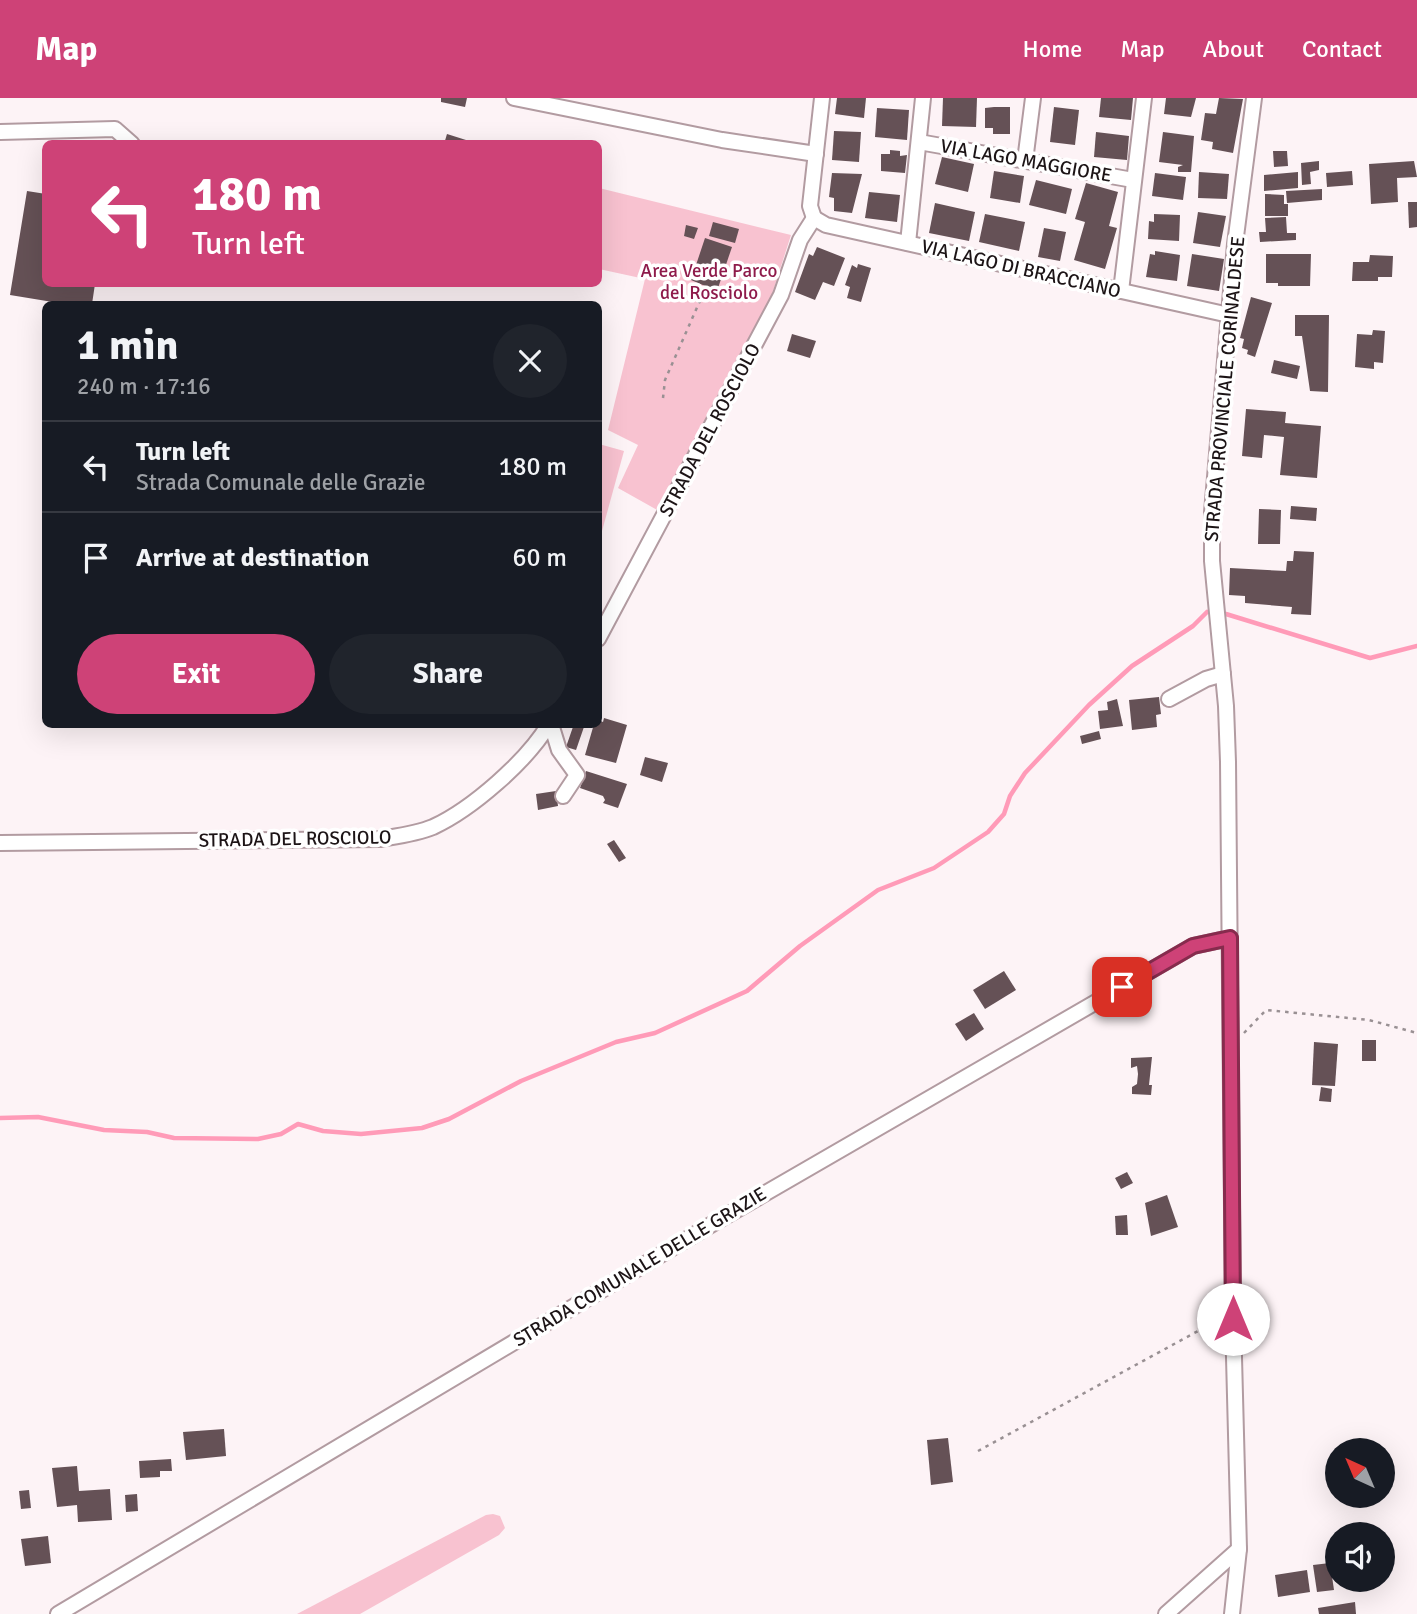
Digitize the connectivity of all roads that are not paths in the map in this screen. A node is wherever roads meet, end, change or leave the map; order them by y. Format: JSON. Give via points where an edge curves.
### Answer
{"nodes":[{"id":1,"x":514,"y":98,"type":"edge"},
{"id":2,"x":822,"y":98,"type":"edge"},
{"id":3,"x":923,"y":98,"type":"edge"},
{"id":4,"x":1032,"y":98,"type":"edge"},
{"id":5,"x":1144,"y":98,"type":"edge"},
{"id":6,"x":1254,"y":98,"type":"edge"},
{"id":7,"x":0,"y":132,"type":"edge"},
{"id":8,"x":127,"y":140,"type":"edge"},
{"id":9,"x":919,"y":142,"type":"junction"},
{"id":10,"x":816,"y":154,"type":"junction"},
{"id":11,"x":1025,"y":161,"type":"junction"},
{"id":12,"x":1133,"y":180,"type":"junction"},
{"id":13,"x":814,"y":218,"type":"junction"},
{"id":14,"x":908,"y":243,"type":"junction"},
{"id":15,"x":1121,"y":291,"type":"junction"},
{"id":16,"x":1229,"y":314,"type":"junction"},
{"id":17,"x":602,"y":632,"type":"edge"},
{"id":18,"x":1223,"y":674,"type":"junction"},
{"id":19,"x":1169,"y":699,"type":"dead end"},
{"id":20,"x":547,"y":728,"type":"edge"},
{"id":21,"x":551,"y":728,"type":"edge"},
{"id":22,"x":563,"y":796,"type":"dead end"},
{"id":23,"x":0,"y":843,"type":"edge"},
{"id":24,"x":1230,"y":938,"type":"junction"},
{"id":25,"x":1239,"y":1549,"type":"junction"},
{"id":26,"x":58,"y":1614,"type":"edge"},
{"id":27,"x":1166,"y":1614,"type":"edge"},
{"id":28,"x":1232,"y":1614,"type":"edge"}],
"edges":[{"from":1,"to":10,"type":"street"},
{"from":2,"to":10,"type":"street"},
{"from":3,"to":9,"type":"street"},
{"from":4,"to":11,"type":"street"},
{"from":5,"to":12,"type":"street"},
{"from":6,"to":16,"type":"street","name":"STRADA PROVINCIALE CORINALDESE"},
{"from":7,"to":8,"type":"street","via":[[115,129]]},
{"from":9,"to":11,"type":"street","name":"VIA LAGO MAGGIORE"},
{"from":9,"to":14,"type":"street"},
{"from":10,"to":13,"type":"street","via":[[810,206]]},
{"from":11,"to":12,"type":"street","name":"VIA LAGO MAGGIORE"},
{"from":12,"to":15,"type":"street"},
{"from":13,"to":14,"type":"street","name":"VIA LAGO DI BRACCIANO","via":[[826,225]]},
{"from":13,"to":17,"type":"street","name":"STRADA DEL ROSCIOLO","via":[[800,240],[782,295]]},
{"from":14,"to":15,"type":"street","name":"VIA LAGO DI BRACCIANO"},
{"from":15,"to":16,"type":"street","name":"VIA LAGO DI BRACCIANO"},
{"from":16,"to":18,"type":"street","name":"STRADA PROVINCIALE CORINALDESE","via":[[1212,512]]},
{"from":18,"to":19,"type":"street"},
{"from":18,"to":24,"type":"street","name":"STRADA PROVINCIALE CORINALDESE"},
{"from":20,"to":23,"type":"street","name":"STRADA DEL ROSCIOLO","via":[[515,766],[473,800],[433,827],[408,835]]},
{"from":21,"to":22,"type":"street","via":[[559,750],[577,775]]},
{"from":24,"to":25,"type":"street","name":"STRADA PROVINCIALE CORINALDESE"},
{"from":24,"to":26,"type":"street","name":"STRADA COMUNALE DELLE GRAZIE","via":[[1193,946],[719,1220]]},
{"from":25,"to":27,"type":"street"},
{"from":25,"to":28,"type":"street","name":"STRADA PROVINCIALE CORINALDESE"}]}
